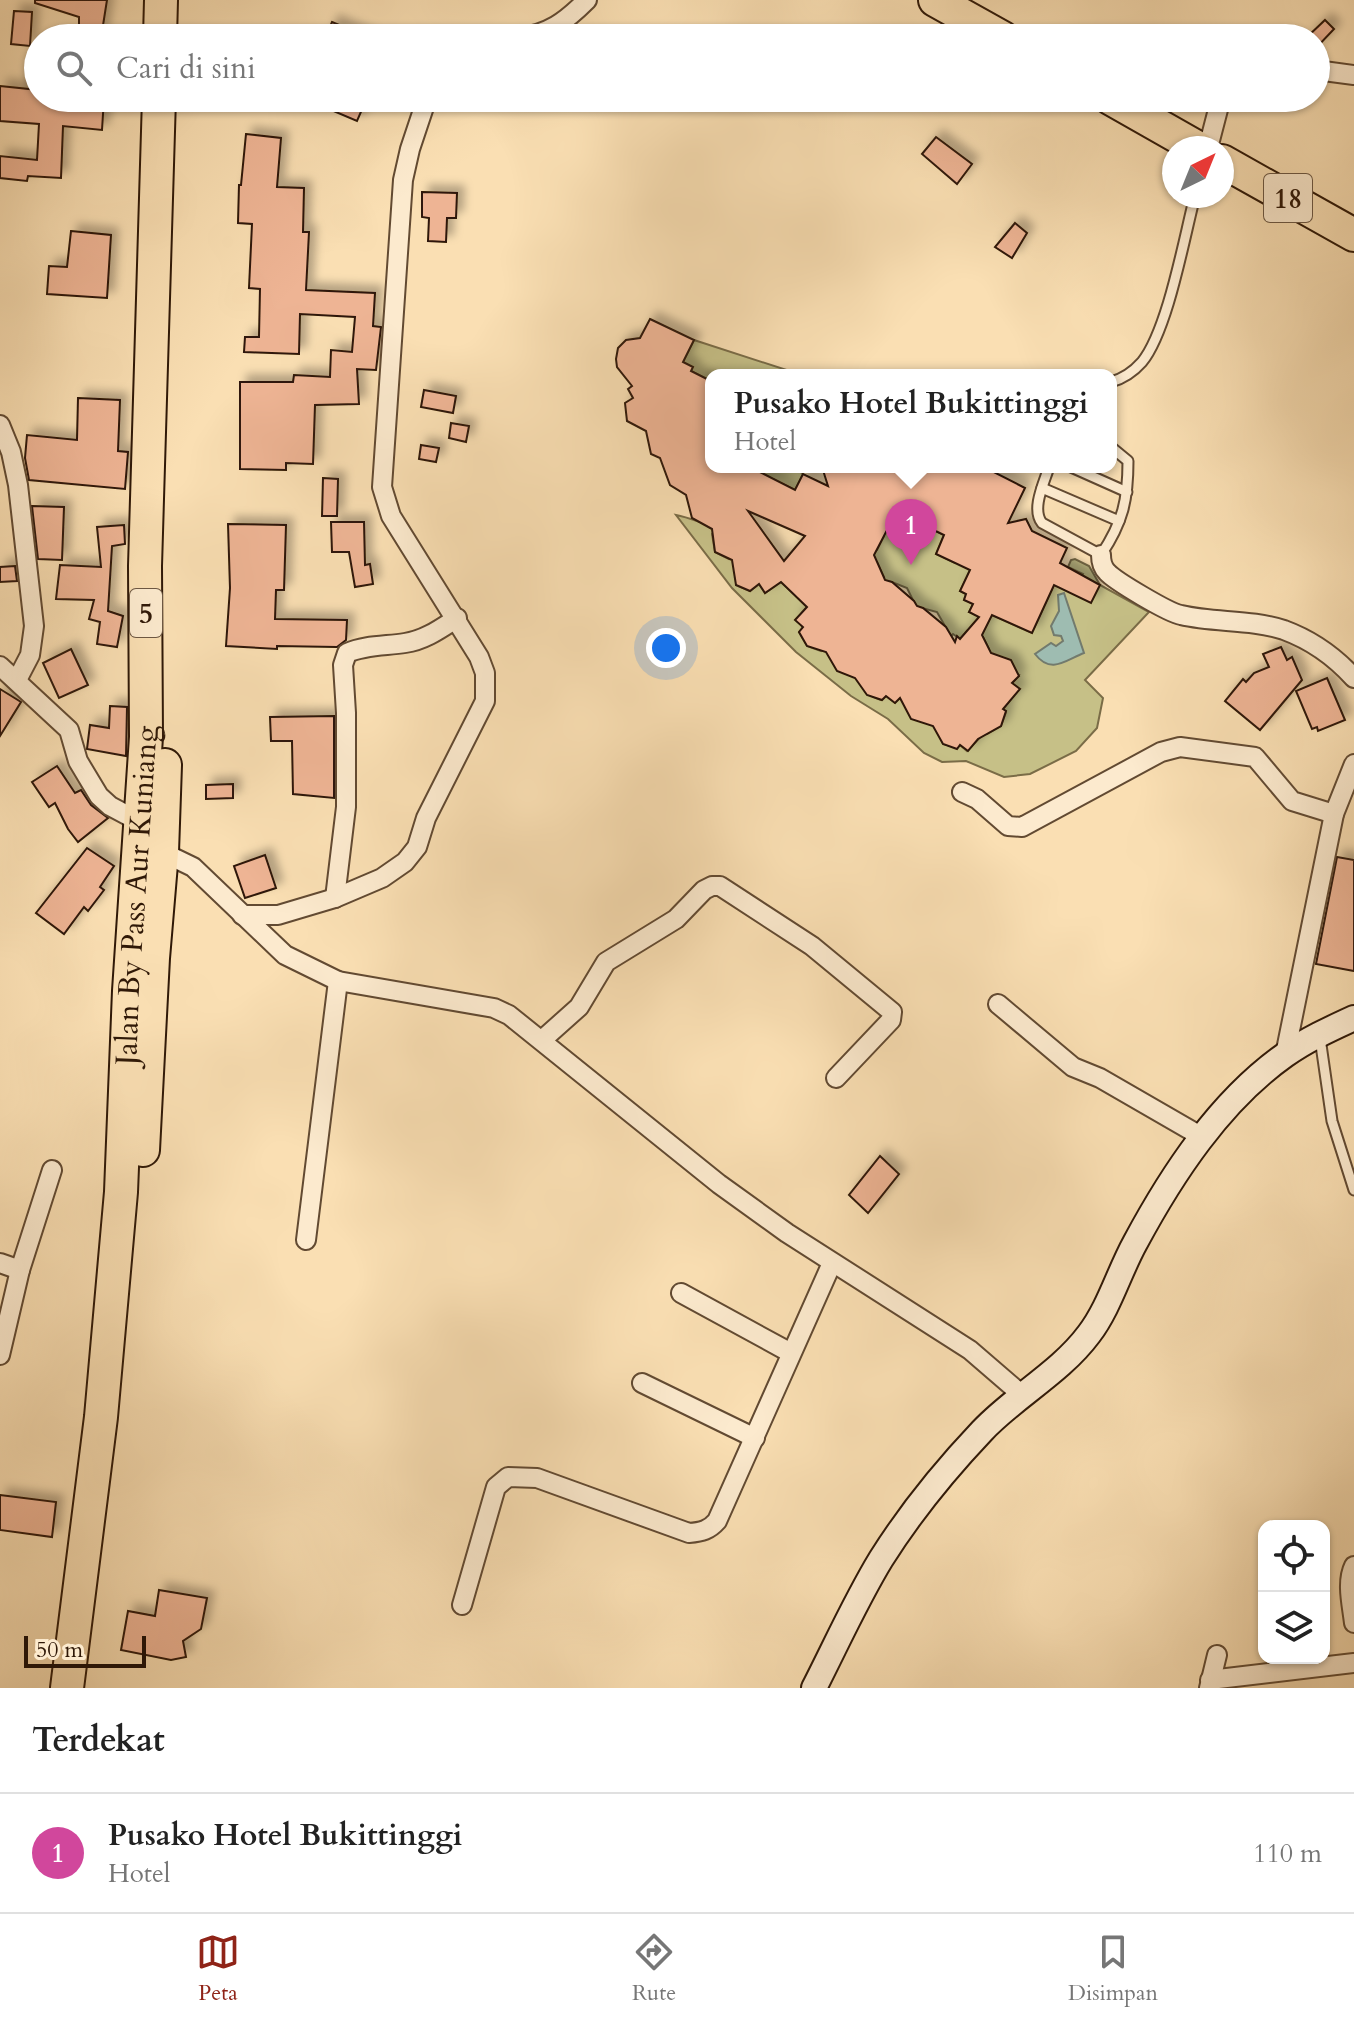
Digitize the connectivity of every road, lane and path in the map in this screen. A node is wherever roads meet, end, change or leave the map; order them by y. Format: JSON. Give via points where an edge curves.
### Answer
{"nodes":[{"id":1,"x":587,"y":0,"type":"edge"},
{"id":2,"x":942,"y":1,"type":"edge"},
{"id":3,"x":561,"y":24,"type":"edge"},
{"id":4,"x":980,"y":24,"type":"edge"},
{"id":5,"x":1330,"y":72,"type":"edge"},
{"id":6,"x":1354,"y":75,"type":"edge"},
{"id":7,"x":159,"y":112,"type":"edge"},
{"id":8,"x":178,"y":112,"type":"edge"},
{"id":9,"x":422,"y":112,"type":"edge"},
{"id":10,"x":1135,"y":112,"type":"edge"},
{"id":11,"x":1217,"y":112,"type":"edge"},
{"id":12,"x":1177,"y":136,"type":"edge"},
{"id":13,"x":1211,"y":136,"type":"edge"},
{"id":14,"x":1234,"y":168,"type":"edge"},
{"id":15,"x":1192,"y":208,"type":"edge"},
{"id":16,"x":1354,"y":235,"type":"edge"},
{"id":17,"x":1117,"y":380,"type":"edge"},
{"id":18,"x":0,"y":425,"type":"edge"},
{"id":19,"x":1117,"y":452,"type":"edge"},
{"id":20,"x":1047,"y":473,"type":"edge"},
{"id":21,"x":1084,"y":473,"type":"edge"},
{"id":22,"x":1042,"y":488,"type":"junction"},
{"id":23,"x":1127,"y":492,"type":"junction"},
{"id":24,"x":1119,"y":521,"type":"junction"},
{"id":25,"x":1101,"y":555,"type":"junction"},
{"id":26,"x":156,"y":585,"type":"junction"},
{"id":27,"x":457,"y":618,"type":"junction"},
{"id":28,"x":0,"y":666,"type":"edge"},
{"id":29,"x":1354,"y":678,"type":"edge"},
{"id":30,"x":17,"y":680,"type":"junction"},
{"id":31,"x":1354,"y":764,"type":"edge"},
{"id":32,"x":962,"y":792,"type":"dead end"},
{"id":33,"x":1334,"y":814,"type":"junction"},
{"id":34,"x":140,"y":822,"type":"junction"},
{"id":35,"x":162,"y":852,"type":"junction"},
{"id":36,"x":335,"y":898,"type":"junction"},
{"id":37,"x":242,"y":915,"type":"junction"},
{"id":38,"x":338,"y":981,"type":"junction"},
{"id":39,"x":998,"y":1004,"type":"dead end"},
{"id":40,"x":1354,"y":1018,"type":"edge"},
{"id":41,"x":1319,"y":1034,"type":"junction"},
{"id":42,"x":542,"y":1040,"type":"junction"},
{"id":43,"x":1285,"y":1055,"type":"junction"},
{"id":44,"x":137,"y":1078,"type":"junction"},
{"id":45,"x":836,"y":1078,"type":"dead end"},
{"id":46,"x":134,"y":1127,"type":"junction"},
{"id":47,"x":1204,"y":1138,"type":"junction"},
{"id":48,"x":52,"y":1170,"type":"dead end"},
{"id":49,"x":1354,"y":1190,"type":"edge"},
{"id":50,"x":306,"y":1240,"type":"dead end"},
{"id":51,"x":0,"y":1263,"type":"edge"},
{"id":52,"x":832,"y":1263,"type":"junction"},
{"id":53,"x":20,"y":1270,"type":"junction"},
{"id":54,"x":681,"y":1293,"type":"dead end"},
{"id":55,"x":791,"y":1353,"type":"junction"},
{"id":56,"x":0,"y":1355,"type":"edge"},
{"id":57,"x":642,"y":1383,"type":"dead end"},
{"id":58,"x":1021,"y":1394,"type":"junction"},
{"id":59,"x":755,"y":1438,"type":"junction"},
{"id":60,"x":1354,"y":1566,"type":"edge"},
{"id":61,"x":462,"y":1605,"type":"dead end"},
{"id":62,"x":1354,"y":1623,"type":"edge"},
{"id":63,"x":1217,"y":1655,"type":"dead end"},
{"id":64,"x":1354,"y":1663,"type":"edge"},
{"id":65,"x":1210,"y":1684,"type":"edge"},
{"id":66,"x":67,"y":1688,"type":"edge"},
{"id":67,"x":88,"y":1688,"type":"edge"},
{"id":68,"x":814,"y":1688,"type":"edge"}],
"edges":[{"from":1,"to":3,"type":"street"},
{"from":2,"to":4,"type":"highway"},
{"from":5,"to":6,"type":"street"},
{"from":7,"to":26,"type":"highway","name":"Jalan By Pass Aur Kuniang","number":"5"},
{"from":8,"to":26,"type":"highway","name":"Jalan By Pass Aur Kuniang","number":"5"},
{"from":9,"to":27,"type":"street","via":[[403,180],[382,487],[391,516]]},
{"from":10,"to":12,"type":"highway"},
{"from":11,"to":13,"type":"street"},
{"from":14,"to":16,"type":"highway","number":"18"},
{"from":15,"to":17,"type":"lane","via":[[1163,321],[1142,362]]},
{"from":18,"to":30,"type":"street","via":[[18,485],[34,626],[30,655]]},
{"from":19,"to":23,"type":"lane","via":[[1128,461]]},
{"from":20,"to":22,"type":"lane"},
{"from":21,"to":23,"type":"lane"},
{"from":22,"to":24,"type":"lane"},
{"from":22,"to":25,"type":"lane","via":[[1037,510],[1042,523]]},
{"from":23,"to":24,"type":"lane"},
{"from":24,"to":25,"type":"lane"},
{"from":25,"to":29,"type":"street","via":[[1108,574],[1177,615],[1284,630],[1315,645]]},
{"from":26,"to":34,"type":"highway","name":"Jalan By Pass Aur Kuniang","number":"5"},
{"from":26,"to":35,"type":"highway","name":"Jalan By Pass Aur Kuniang","number":"5","via":[[167,687]]},
{"from":27,"to":36,"type":"street","via":[[485,673],[485,701],[426,818],[417,847],[382,878]]},
{"from":27,"to":36,"type":"street","via":[[426,638],[347,653],[346,807]]},
{"from":28,"to":30,"type":"street"},
{"from":30,"to":34,"type":"street","via":[[69,730],[78,761],[99,796]]},
{"from":31,"to":33,"type":"street"},
{"from":32,"to":33,"type":"street","via":[[1008,826],[1022,827],[1161,752],[1180,747],[1255,757],[1292,801]]},
{"from":33,"to":43,"type":"street"},
{"from":34,"to":44,"type":"highway","name":"Jalan By Pass Aur Kuniang","number":"5"},
{"from":35,"to":37,"type":"street","via":[[193,867]]},
{"from":35,"to":44,"type":"highway","name":"Jalan By Pass Aur Kuniang","number":"5"},
{"from":36,"to":37,"type":"street","via":[[278,915]]},
{"from":37,"to":38,"type":"street","via":[[285,955]]},
{"from":38,"to":42,"type":"street","via":[[494,1008]]},
{"from":38,"to":50,"type":"street"},
{"from":39,"to":47,"type":"street","via":[[1073,1067]]},
{"from":40,"to":41,"type":"street"},
{"from":41,"to":43,"type":"street"},
{"from":41,"to":49,"type":"lane","via":[[1332,1121]]},
{"from":42,"to":45,"type":"street","via":[[579,1007],[606,962],[676,919],[704,890],[720,886],[812,946],[892,1012],[891,1020]]},
{"from":42,"to":52,"type":"street","via":[[719,1184]]},
{"from":43,"to":47,"type":"street","via":[[1244,1090]]},
{"from":44,"to":46,"type":"highway","name":"Jalan By Pass Aur Kuniang","number":"5"},
{"from":46,"to":66,"type":"highway","name":"Jalan By Pass Aur Kuniang","via":[[121,1192],[101,1417]]},
{"from":46,"to":67,"type":"highway","name":"Jalan By Pass Aur Kuniang","via":[[133,1311]]},
{"from":47,"to":58,"type":"street","via":[[1134,1244],[1093,1330],[1072,1356]]},
{"from":48,"to":53,"type":"street"},
{"from":51,"to":53,"type":"street"},
{"from":52,"to":55,"type":"street"},
{"from":52,"to":58,"type":"street","via":[[970,1350]]},
{"from":53,"to":56,"type":"street"},
{"from":54,"to":55,"type":"street"},
{"from":55,"to":59,"type":"street"},
{"from":57,"to":59,"type":"street"},
{"from":58,"to":68,"type":"street","via":[[917,1507],[881,1559]]},
{"from":59,"to":61,"type":"street","via":[[717,1521],[701,1532],[689,1533],[537,1478],[508,1477],[496,1487]]},
{"from":60,"to":62,"type":"street"},
{"from":63,"to":65,"type":"street"},
{"from":64,"to":65,"type":"street"}]}
